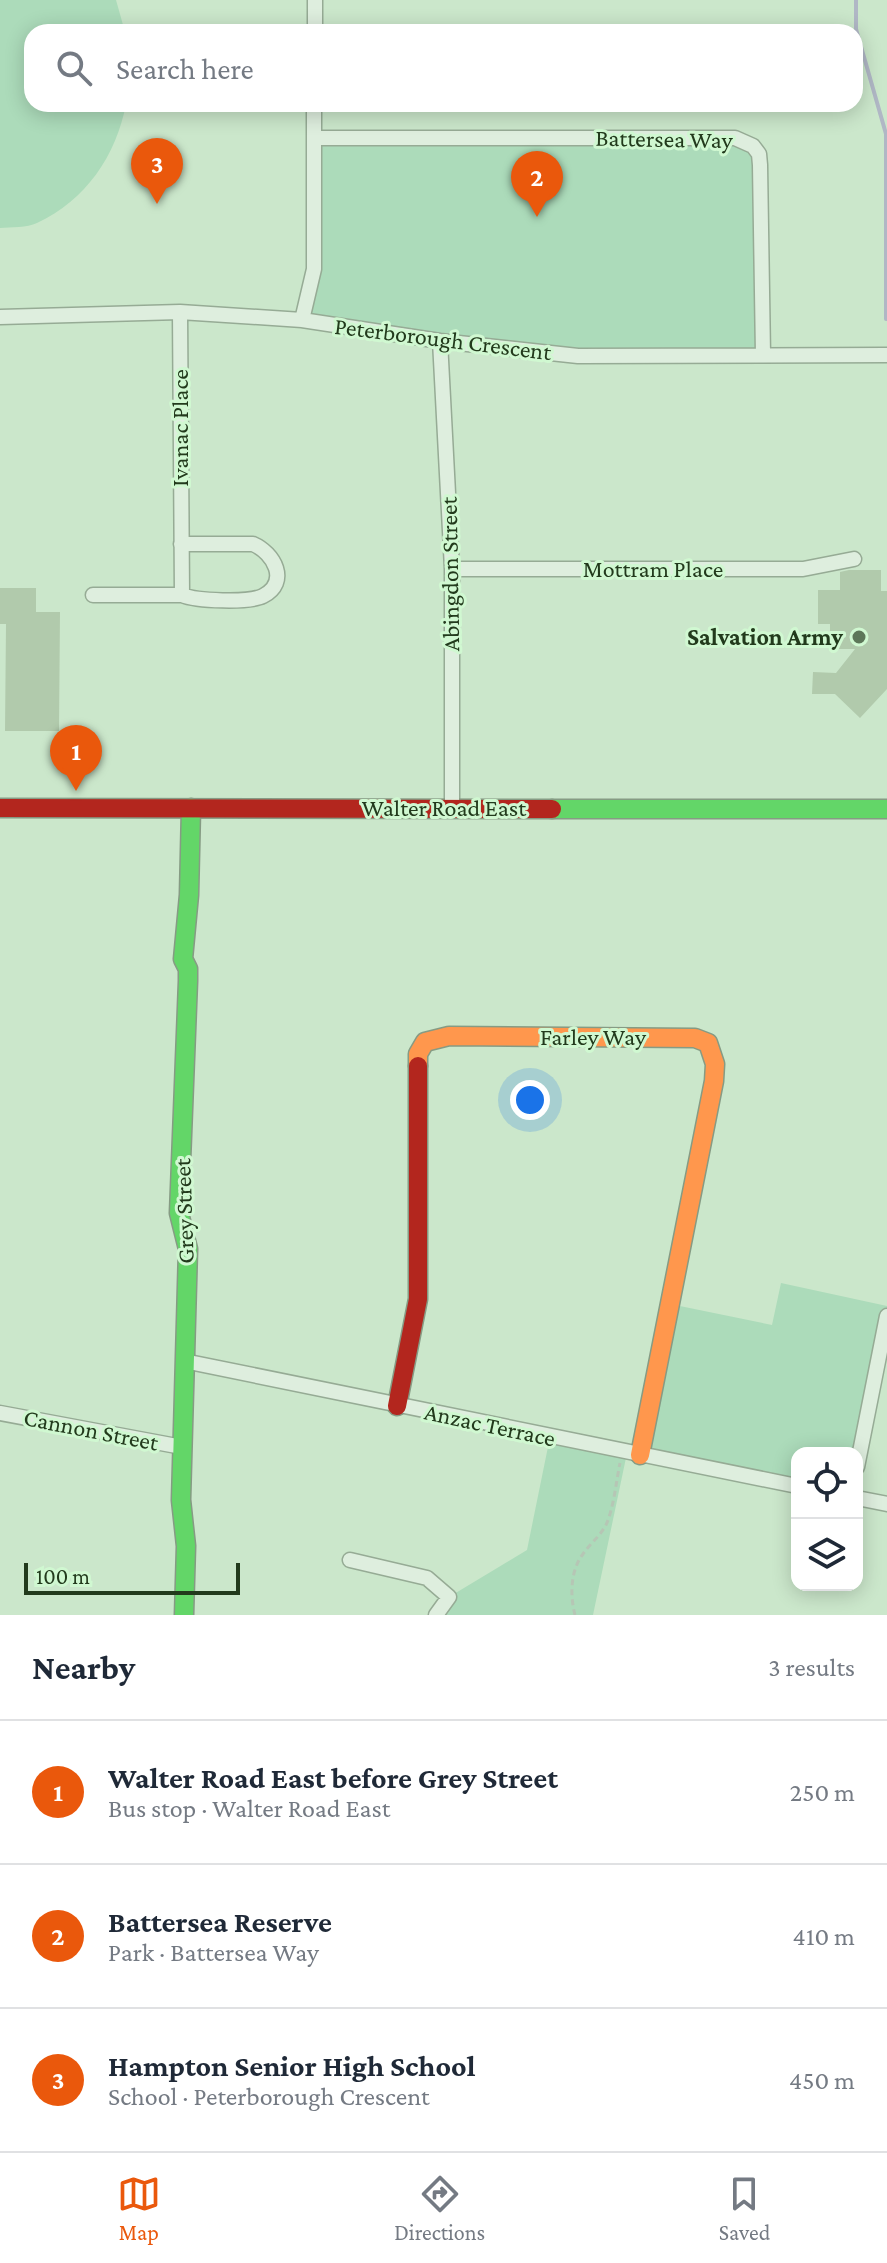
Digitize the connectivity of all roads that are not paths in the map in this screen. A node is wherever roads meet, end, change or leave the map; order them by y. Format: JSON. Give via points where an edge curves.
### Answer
{"nodes":[{"id":1,"x":315,"y":0,"type":"edge"},
{"id":2,"x":315,"y":24,"type":"edge"},
{"id":3,"x":314,"y":112,"type":"edge"},
{"id":4,"x":314,"y":138,"type":"junction"},
{"id":5,"x":180,"y":312,"type":"junction"},
{"id":6,"x":0,"y":317,"type":"edge"},
{"id":7,"x":302,"y":320,"type":"junction"},
{"id":8,"x":440,"y":341,"type":"junction"},
{"id":9,"x":763,"y":355,"type":"junction"},
{"id":10,"x":887,"y":355,"type":"edge"},
{"id":11,"x":181,"y":544,"type":"junction"},
{"id":12,"x":854,"y":559,"type":"dead end"},
{"id":13,"x":452,"y":569,"type":"junction"},
{"id":14,"x":93,"y":595,"type":"dead end"},
{"id":15,"x":182,"y":595,"type":"junction"},
{"id":16,"x":0,"y":808,"type":"edge"},
{"id":17,"x":191,"y":808,"type":"junction"},
{"id":18,"x":452,"y":808,"type":"junction"},
{"id":19,"x":887,"y":809,"type":"edge"},
{"id":20,"x":887,"y":1316,"type":"edge"},
{"id":21,"x":184,"y":1361,"type":"junction"},
{"id":22,"x":397,"y":1406,"type":"junction"},
{"id":23,"x":0,"y":1413,"type":"edge"},
{"id":24,"x":182,"y":1447,"type":"junction"},
{"id":25,"x":861,"y":1447,"type":"edge"},
{"id":26,"x":631,"y":1454,"type":"junction"},
{"id":27,"x":791,"y":1485,"type":"edge"},
{"id":28,"x":863,"y":1499,"type":"edge"},
{"id":29,"x":887,"y":1504,"type":"edge"},
{"id":30,"x":350,"y":1560,"type":"dead end"},
{"id":31,"x":184,"y":1615,"type":"edge"},
{"id":32,"x":436,"y":1615,"type":"edge"}],
"edges":[{"from":1,"to":2,"type":"street"},
{"from":3,"to":4,"type":"street"},
{"from":4,"to":7,"type":"street","via":[[314,269]]},
{"from":4,"to":9,"type":"street","name":"Battersea Way","via":[[746,142],[759,154],[760,165]]},
{"from":5,"to":6,"type":"street","name":"Peterborough Crescent"},
{"from":5,"to":7,"type":"street","name":"Peterborough Crescent"},
{"from":5,"to":11,"type":"street","name":"Ivanac Place"},
{"from":7,"to":8,"type":"street","name":"Peterborough Crescent"},
{"from":8,"to":9,"type":"street","name":"Peterborough Crescent","via":[[578,356]]},
{"from":8,"to":13,"type":"street","name":"Abingdon Street"},
{"from":9,"to":10,"type":"street","name":"Peterborough Crescent"},
{"from":11,"to":15,"type":"street","name":"Ivanac Place"},
{"from":11,"to":15,"type":"street","via":[[253,544],[268,553],[278,569],[272,589],[255,599]]},
{"from":12,"to":13,"type":"street","name":"Mottram Place","via":[[803,569]]},
{"from":13,"to":18,"type":"street","name":"Abingdon Street"},
{"from":14,"to":15,"type":"street"},
{"from":16,"to":17,"type":"street","name":"Walter Road East"},
{"from":17,"to":18,"type":"street","name":"Walter Road East"},
{"from":17,"to":21,"type":"street","name":"Grey Street","via":[[179,1213],[188,1249]]},
{"from":18,"to":19,"type":"street","name":"Walter Road East"},
{"from":20,"to":25,"type":"street"},
{"from":21,"to":22,"type":"street","name":"Anzac Terrace"},
{"from":21,"to":24,"type":"street","name":"Grey Street"},
{"from":22,"to":26,"type":"street","name":"Anzac Terrace"},
{"from":22,"to":26,"type":"street","name":"Farley Way","via":[[418,1299],[418,1054],[425,1042],[449,1036],[695,1038],[708,1043],[714,1081]]},
{"from":23,"to":24,"type":"street","name":"Cannon Street"},
{"from":24,"to":31,"type":"street","name":"Grey Street"},
{"from":26,"to":27,"type":"street","name":"Anzac Terrace"},
{"from":28,"to":29,"type":"street"},
{"from":30,"to":32,"type":"street","via":[[427,1578],[449,1597]]}]}
